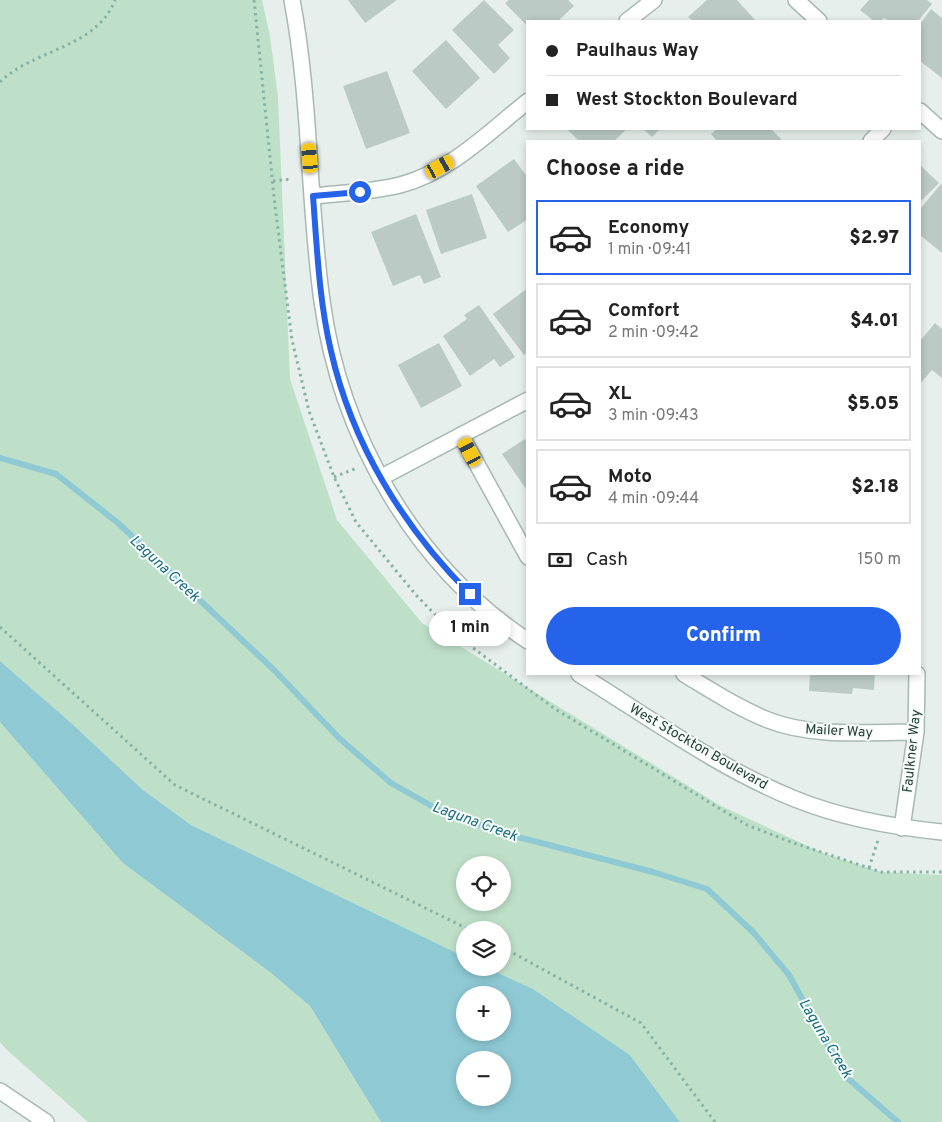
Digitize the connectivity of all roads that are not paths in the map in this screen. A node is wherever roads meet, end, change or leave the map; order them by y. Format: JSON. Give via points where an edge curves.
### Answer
{"nodes":[{"id":1,"x":292,"y":0,"type":"edge"},
{"id":2,"x":654,"y":0,"type":"edge"},
{"id":3,"x":796,"y":0,"type":"edge"},
{"id":4,"x":629,"y":20,"type":"edge"},
{"id":5,"x":818,"y":20,"type":"edge"},
{"id":6,"x":526,"y":103,"type":"edge"},
{"id":7,"x":921,"y":112,"type":"edge"},
{"id":8,"x":882,"y":130,"type":"edge"},
{"id":9,"x":942,"y":131,"type":"edge"},
{"id":10,"x":872,"y":140,"type":"edge"},
{"id":11,"x":313,"y":196,"type":"junction"},
{"id":12,"x":526,"y":401,"type":"edge"},
{"id":13,"x":461,"y":436,"type":"junction"},
{"id":14,"x":380,"y":478,"type":"junction"},
{"id":15,"x":526,"y":553,"type":"edge"},
{"id":16,"x":526,"y":639,"type":"edge"},
{"id":17,"x":581,"y":675,"type":"edge"},
{"id":18,"x":686,"y":675,"type":"edge"},
{"id":19,"x":917,"y":675,"type":"edge"},
{"id":20,"x":916,"y":732,"type":"junction"},
{"id":21,"x":902,"y":828,"type":"junction"},
{"id":22,"x":942,"y":832,"type":"edge"},
{"id":23,"x":0,"y":1091,"type":"edge"},
{"id":24,"x":46,"y":1122,"type":"edge"}],
"edges":[{"from":1,"to":11,"type":"street","via":[[303,70]]},
{"from":2,"to":4,"type":"street"},
{"from":3,"to":5,"type":"street"},
{"from":6,"to":11,"type":"street","via":[[452,161],[428,174],[376,190]]},
{"from":7,"to":9,"type":"street"},
{"from":8,"to":10,"type":"street"},
{"from":11,"to":14,"type":"street","via":[[322,301],[331,351],[345,401]]},
{"from":12,"to":13,"type":"street"},
{"from":13,"to":14,"type":"street"},
{"from":13,"to":15,"type":"street"},
{"from":14,"to":16,"type":"street","via":[[408,523],[446,570],[483,606]]},
{"from":17,"to":21,"type":"street","name":"West Stockton Boulevard","via":[[741,774],[795,799],[852,818]]},
{"from":18,"to":20,"type":"street","name":"Mailer Way","via":[[740,708],[797,728],[825,732]]},
{"from":19,"to":20,"type":"street","name":"Faulkner Way"},
{"from":20,"to":21,"type":"street","name":"Faulkner Way"},
{"from":21,"to":22,"type":"street","name":"West Stockton Boulevard"},
{"from":23,"to":24,"type":"street"}]}
